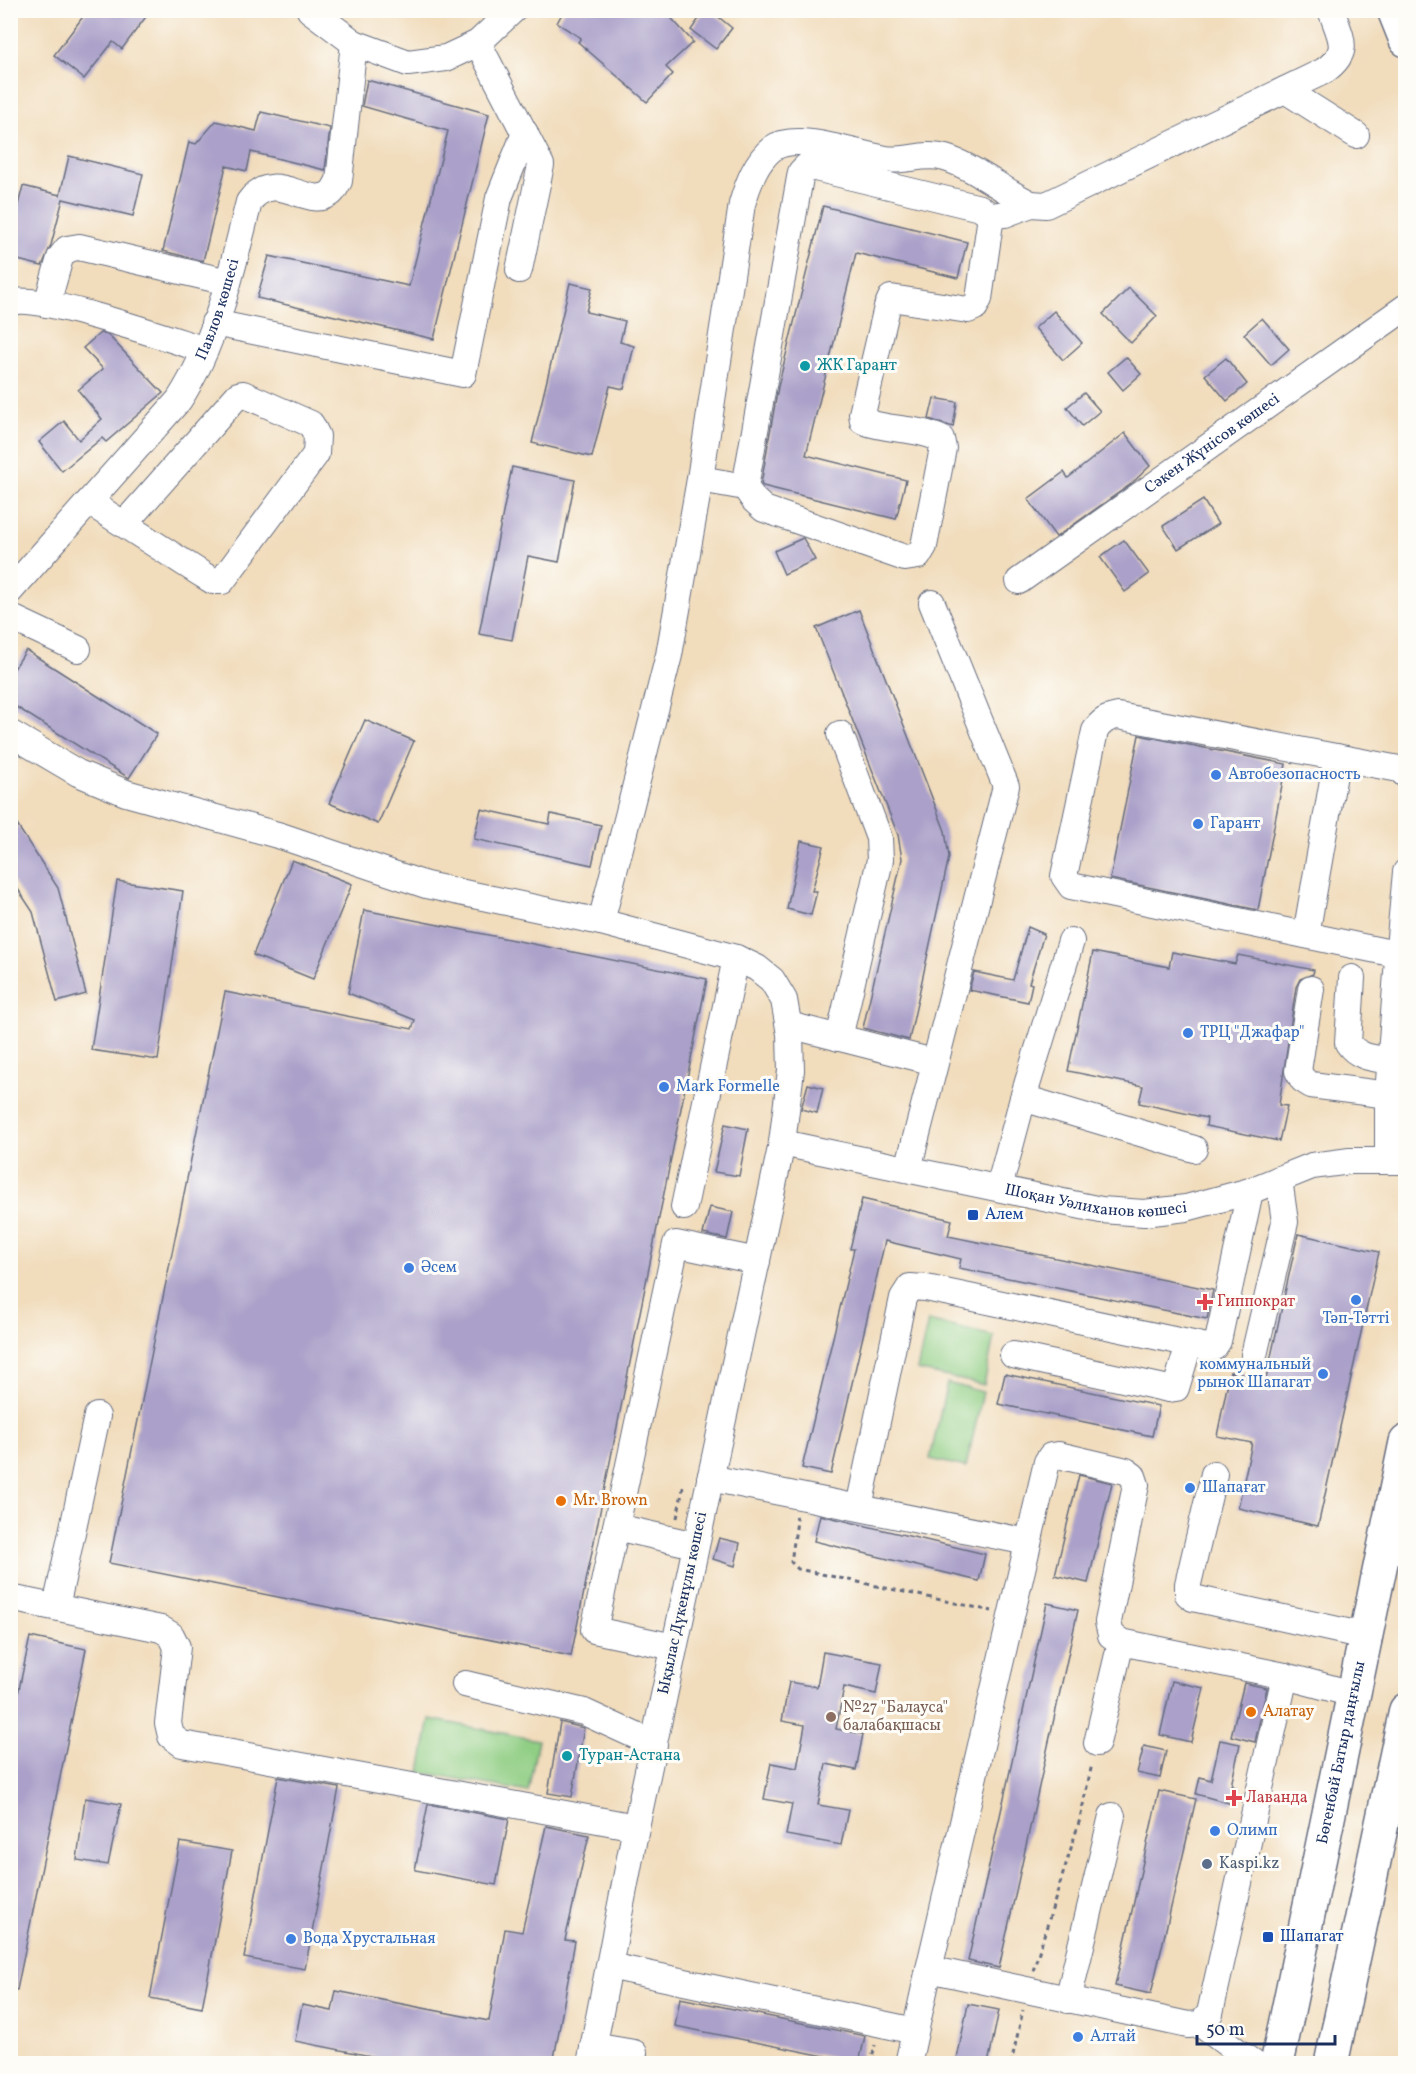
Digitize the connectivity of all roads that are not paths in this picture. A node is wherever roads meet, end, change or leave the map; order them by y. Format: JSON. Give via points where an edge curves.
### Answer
{"nodes":[{"id":1,"x":310,"y":10,"type":"edge"},
{"id":2,"x":513,"y":10,"type":"edge"},
{"id":3,"x":1331,"y":10,"type":"edge"},
{"id":4,"x":1394,"y":10,"type":"edge"},
{"id":5,"x":1406,"y":40,"type":"edge"},
{"id":6,"x":354,"y":43,"type":"junction"},
{"id":7,"x":478,"y":43,"type":"junction"},
{"id":8,"x":1285,"y":90,"type":"junction"},
{"id":9,"x":525,"y":133,"type":"junction"},
{"id":10,"x":1356,"y":135,"type":"dead end"},
{"id":11,"x":1030,"y":204,"type":"junction"},
{"id":12,"x":991,"y":216,"type":"junction"},
{"id":13,"x":519,"y":270,"type":"dead end"},
{"id":14,"x":228,"y":282,"type":"junction"},
{"id":15,"x":10,"y":303,"type":"edge"},
{"id":16,"x":47,"y":304,"type":"junction"},
{"id":17,"x":1406,"y":307,"type":"edge"},
{"id":18,"x":214,"y":323,"type":"junction"},
{"id":19,"x":206,"y":350,"type":"junction"},
{"id":20,"x":700,"y":478,"type":"junction"},
{"id":21,"x":746,"y":487,"type":"junction"},
{"id":22,"x":89,"y":502,"type":"junction"},
{"id":23,"x":124,"y":524,"type":"junction"},
{"id":24,"x":1019,"y":581,"type":"dead end"},
{"id":25,"x":10,"y":591,"type":"edge"},
{"id":26,"x":932,"y":603,"type":"dead end"},
{"id":27,"x":10,"y":616,"type":"edge"},
{"id":28,"x":78,"y":649,"type":"dead end"},
{"id":29,"x":10,"y":733,"type":"edge"},
{"id":30,"x":840,"y":734,"type":"dead end"},
{"id":31,"x":1337,"y":757,"type":"junction"},
{"id":32,"x":1406,"y":774,"type":"edge"},
{"id":33,"x":1406,"y":872,"type":"edge"},
{"id":34,"x":601,"y":922,"type":"junction"},
{"id":35,"x":1306,"y":935,"type":"junction"},
{"id":36,"x":1071,"y":941,"type":"dead end"},
{"id":37,"x":736,"y":958,"type":"junction"},
{"id":38,"x":1398,"y":959,"type":"junction"},
{"id":39,"x":1352,"y":978,"type":"dead end"},
{"id":40,"x":1311,"y":989,"type":"dead end"},
{"id":41,"x":789,"y":1025,"type":"junction"},
{"id":42,"x":839,"y":1038,"type":"junction"},
{"id":43,"x":1391,"y":1061,"type":"junction"},
{"id":44,"x":934,"y":1062,"type":"junction"},
{"id":45,"x":1389,"y":1095,"type":"junction"},
{"id":46,"x":1023,"y":1098,"type":"junction"},
{"id":47,"x":782,"y":1143,"type":"junction"},
{"id":48,"x":1194,"y":1149,"type":"dead end"},
{"id":49,"x":1397,"y":1160,"type":"edge"},
{"id":50,"x":908,"y":1169,"type":"junction"},
{"id":51,"x":1279,"y":1179,"type":"junction"},
{"id":52,"x":999,"y":1188,"type":"junction"},
{"id":53,"x":1250,"y":1191,"type":"junction"},
{"id":54,"x":684,"y":1207,"type":"dead end"},
{"id":55,"x":757,"y":1261,"type":"junction"},
{"id":56,"x":1189,"y":1344,"type":"junction"},
{"id":57,"x":1013,"y":1355,"type":"dead end"},
{"id":58,"x":1254,"y":1355,"type":"dead end"},
{"id":59,"x":97,"y":1416,"type":"dead end"},
{"id":60,"x":1406,"y":1442,"type":"edge"},
{"id":61,"x":1214,"y":1474,"type":"dead end"},
{"id":62,"x":708,"y":1486,"type":"junction"},
{"id":63,"x":859,"y":1507,"type":"junction"},
{"id":64,"x":616,"y":1527,"type":"junction"},
{"id":65,"x":684,"y":1542,"type":"junction"},
{"id":66,"x":1028,"y":1542,"type":"junction"},
{"id":67,"x":10,"y":1598,"type":"edge"},
{"id":68,"x":56,"y":1607,"type":"junction"},
{"id":69,"x":1365,"y":1636,"type":"junction"},
{"id":70,"x":1122,"y":1642,"type":"junction"},
{"id":71,"x":674,"y":1647,"type":"junction"},
{"id":72,"x":1285,"y":1676,"type":"junction"},
{"id":73,"x":465,"y":1684,"type":"dead end"},
{"id":74,"x":1353,"y":1694,"type":"junction"},
{"id":75,"x":1406,"y":1710,"type":"edge"},
{"id":76,"x":1097,"y":1743,"type":"road end"},
{"id":77,"x":654,"y":1744,"type":"junction"},
{"id":78,"x":1112,"y":1816,"type":"dead end"},
{"id":79,"x":636,"y":1827,"type":"junction"},
{"id":80,"x":609,"y":1966,"type":"junction"},
{"id":81,"x":929,"y":1969,"type":"junction"},
{"id":82,"x":1068,"y":2000,"type":"junction"},
{"id":83,"x":1201,"y":2024,"type":"junction"},
{"id":84,"x":915,"y":2031,"type":"junction"},
{"id":85,"x":591,"y":2055,"type":"edge"},
{"id":86,"x":632,"y":2064,"type":"edge"},
{"id":87,"x":908,"y":2064,"type":"edge"},
{"id":88,"x":1254,"y":2064,"type":"edge"},
{"id":89,"x":1277,"y":2064,"type":"edge"},
{"id":90,"x":1331,"y":2064,"type":"edge"}],
"edges":[{"from":1,"to":6,"type":"street"},
{"from":2,"to":7,"type":"street"},
{"from":3,"to":8,"type":"street","via":[[1344,45],[1340,60]]},
{"from":4,"to":5,"type":"main road"},
{"from":6,"to":7,"type":"street","via":[[408,63],[446,58]]},
{"from":6,"to":14,"type":"street","name":"Павлов көшесі","via":[[339,181],[331,193],[319,197],[268,187],[257,191],[249,202]]},
{"from":7,"to":9,"type":"street"},
{"from":8,"to":10,"type":"street"},
{"from":8,"to":11,"type":"street","via":[[1046,205]]},
{"from":9,"to":13,"type":"street","via":[[541,165]]},
{"from":9,"to":18,"type":"street","via":[[499,198],[463,374]]},
{"from":11,"to":12,"type":"street"},
{"from":11,"to":20,"type":"street","via":[[945,158],[917,155],[888,160],[794,142],[774,147],[749,181],[742,204]]},
{"from":12,"to":21,"type":"street","via":[[980,208],[807,166],[801,172]]},
{"from":12,"to":21,"type":"street","via":[[975,307],[968,310],[891,298],[862,414],[863,421],[873,425],[932,434],[941,439],[943,448],[924,546],[918,556],[905,558],[764,509]]},
{"from":14,"to":16,"type":"street","via":[[79,247],[67,249],[60,258]]},
{"from":14,"to":18,"type":"street","name":"Павлов көшесі"},
{"from":15,"to":16,"type":"street"},
{"from":16,"to":19,"type":"street"},
{"from":17,"to":24,"type":"street","name":"Сәкен Жүнісов көшесі"},
{"from":18,"to":19,"type":"street","name":"Павлов көшесі"},
{"from":19,"to":22,"type":"street","name":"Павлов көшесі","via":[[179,400]]},
{"from":20,"to":21,"type":"street"},
{"from":20,"to":34,"type":"street","via":[[669,655]]},
{"from":22,"to":23,"type":"street"},
{"from":22,"to":25,"type":"street","name":"Павлов көшесі"},
{"from":23,"to":23,"type":"street","via":[[200,573],[222,580],[316,454],[317,436],[311,423],[238,395]]},
{"from":26,"to":44,"type":"street","via":[[1006,786]]},
{"from":27,"to":28,"type":"street"},
{"from":29,"to":34,"type":"street","name":"Ықылас Дүкенұлы көшесі","via":[[78,773],[126,793],[281,836],[426,885]]},
{"from":30,"to":42,"type":"street","via":[[879,838],[880,860]]},
{"from":31,"to":32,"type":"street","via":[[1399,769]]},
{"from":31,"to":35,"type":"street"},
{"from":31,"to":35,"type":"street","via":[[1118,716],[1109,718],[1095,731],[1064,876],[1071,886]]},
{"from":33,"to":38,"type":"street"},
{"from":34,"to":37,"type":"street","name":"Ықылас Дүкенұлы көшесі"},
{"from":35,"to":38,"type":"street","via":[[1391,953]]},
{"from":36,"to":46,"type":"street"},
{"from":37,"to":41,"type":"street","name":"Ықылас Дүкенұлы көшесі","via":[[772,980],[784,1000]]},
{"from":37,"to":54,"type":"street"},
{"from":38,"to":43,"type":"street"},
{"from":39,"to":43,"type":"street","via":[[1348,1043],[1360,1055]]},
{"from":40,"to":45,"type":"street","via":[[1298,1071],[1303,1080]]},
{"from":41,"to":42,"type":"street"},
{"from":41,"to":47,"type":"street","name":"Ықылас Дүкенұлы көшесі","via":[[791,1070]]},
{"from":42,"to":44,"type":"street"},
{"from":43,"to":45,"type":"street"},
{"from":44,"to":50,"type":"street"},
{"from":45,"to":49,"type":"street"},
{"from":46,"to":48,"type":"street"},
{"from":46,"to":52,"type":"street"},
{"from":47,"to":50,"type":"street","name":"Шоқан Уәлиханов көшесі"},
{"from":47,"to":55,"type":"street","name":"Ықылас Дүкенұлы көшесі"},
{"from":49,"to":51,"type":"street","name":"Шоқан Уәлиханов көшесі","via":[[1312,1166]]},
{"from":50,"to":52,"type":"street","name":"Шоқан Уәлиханов көшесі"},
{"from":51,"to":53,"type":"street","name":"Шоқан Уәлиханов көшесі"},
{"from":51,"to":58,"type":"street","via":[[1285,1222]]},
{"from":52,"to":53,"type":"street","name":"Шоқан Уәлиханов көшесі","via":[[1101,1210],[1144,1214],[1186,1208]]},
{"from":53,"to":56,"type":"street","via":[[1218,1341],[1214,1347]]},
{"from":55,"to":62,"type":"street","name":"Ықылас Дүкенұлы көшесі"},
{"from":55,"to":64,"type":"street","via":[[676,1244]]},
{"from":56,"to":57,"type":"street","via":[[1179,1381],[1176,1388],[1170,1389]]},
{"from":56,"to":63,"type":"street","via":[[910,1287],[903,1298]]},
{"from":59,"to":68,"type":"street"},
{"from":60,"to":69,"type":"main road","name":"Бөгенбай Батыр даңғылы"},
{"from":61,"to":69,"type":"street","via":[[1188,1594]]},
{"from":62,"to":63,"type":"street"},
{"from":62,"to":65,"type":"street","name":"Ықылас Дүкенұлы көшесі"},
{"from":63,"to":66,"type":"street"},
{"from":64,"to":65,"type":"street"},
{"from":64,"to":71,"type":"street","via":[[594,1630]]},
{"from":65,"to":71,"type":"street","name":"Ықылас Дүкенұлы көшесі"},
{"from":66,"to":70,"type":"street","via":[[1051,1456],[1126,1471],[1133,1476],[1136,1485],[1108,1622],[1112,1635]]},
{"from":66,"to":81,"type":"street"},
{"from":67,"to":68,"type":"street"},
{"from":68,"to":79,"type":"street","via":[[161,1629],[171,1635],[177,1647],[168,1723],[171,1736],[182,1744]]},
{"from":69,"to":74,"type":"main road","name":"Бөгенбай Батыр даңғылы"},
{"from":70,"to":72,"type":"street"},
{"from":70,"to":76,"type":"street"},
{"from":71,"to":77,"type":"street","name":"Ықылас Дүкенұлы көшесі"},
{"from":72,"to":74,"type":"street"},
{"from":72,"to":83,"type":"street","via":[[1210,2013]]},
{"from":73,"to":77,"type":"street","via":[[584,1713]]},
{"from":74,"to":89,"type":"main road","name":"Бөгенбай Батыр даңғылы"},
{"from":75,"to":90,"type":"main road"},
{"from":77,"to":79,"type":"street","name":"Ықылас Дүкенұлы көшесі"},
{"from":78,"to":82,"type":"street"},
{"from":79,"to":80,"type":"street","name":"Ықылас Дүкенұлы көшесі"},
{"from":80,"to":84,"type":"street"},
{"from":80,"to":85,"type":"street","name":"Ықылас Дүкенұлы көшесі"},
{"from":81,"to":82,"type":"street"},
{"from":81,"to":84,"type":"street"},
{"from":82,"to":83,"type":"street","via":[[1188,2025]]},
{"from":83,"to":88,"type":"street"},
{"from":84,"to":87,"type":"street"},
{"from":85,"to":86,"type":"street","via":[[634,2053]]}]}
